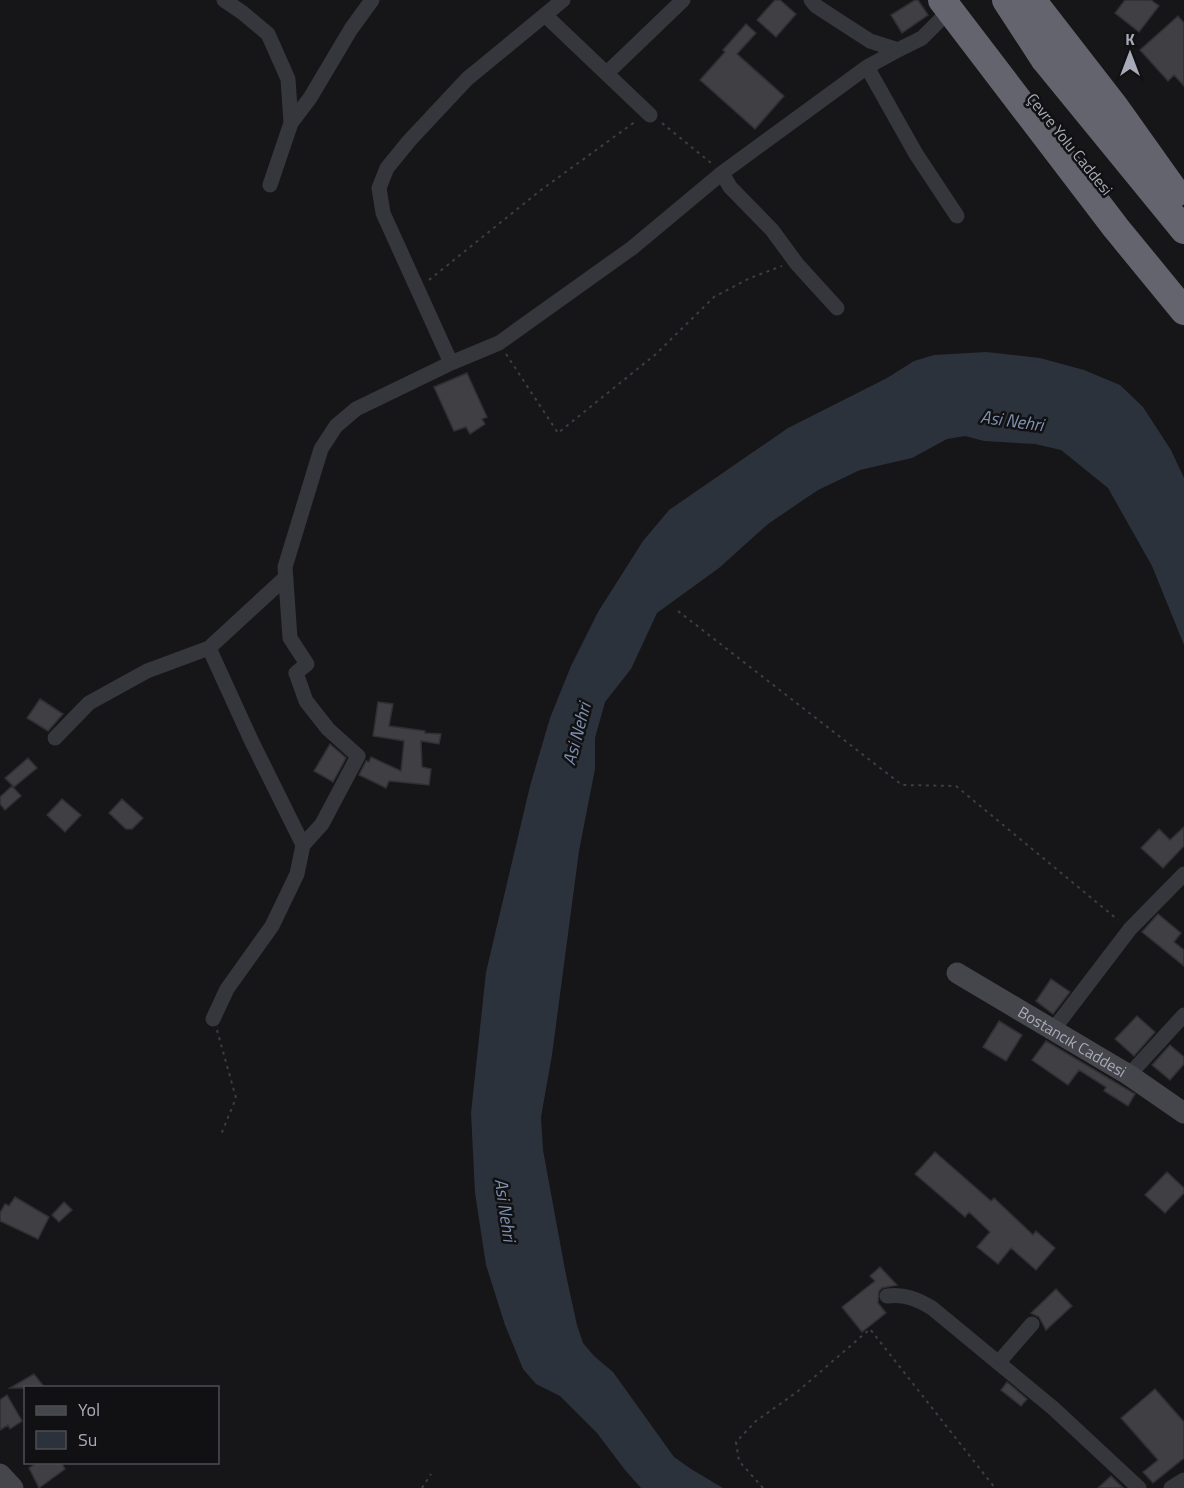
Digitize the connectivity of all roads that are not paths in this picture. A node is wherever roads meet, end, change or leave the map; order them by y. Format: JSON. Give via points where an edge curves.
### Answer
{"nodes":[{"id":1,"x":224,"y":0,"type":"edge"},
{"id":2,"x":372,"y":0,"type":"edge"},
{"id":3,"x":563,"y":0,"type":"edge"},
{"id":4,"x":683,"y":0,"type":"edge"},
{"id":5,"x":811,"y":0,"type":"edge"},
{"id":6,"x":1006,"y":0,"type":"edge"},
{"id":7,"x":1032,"y":0,"type":"edge"},
{"id":8,"x":954,"y":4,"type":"edge"},
{"id":9,"x":545,"y":15,"type":"junction"},
{"id":10,"x":898,"y":50,"type":"junction"},
{"id":11,"x":867,"y":67,"type":"junction"},
{"id":12,"x":607,"y":73,"type":"junction"},
{"id":13,"x":650,"y":115,"type":"road end"},
{"id":14,"x":291,"y":123,"type":"junction"},
{"id":15,"x":722,"y":173,"type":"junction"},
{"id":16,"x":270,"y":185,"type":"dead end"},
{"id":17,"x":1184,"y":205,"type":"edge"},
{"id":18,"x":957,"y":216,"type":"dead end"},
{"id":19,"x":1184,"y":230,"type":"edge"},
{"id":20,"x":1184,"y":283,"type":"edge"},
{"id":21,"x":837,"y":308,"type":"dead end"},
{"id":22,"x":1184,"y":311,"type":"edge"},
{"id":23,"x":451,"y":363,"type":"junction"},
{"id":24,"x":286,"y":577,"type":"junction"},
{"id":25,"x":209,"y":648,"type":"junction"},
{"id":26,"x":55,"y":738,"type":"dead end"},
{"id":27,"x":303,"y":845,"type":"junction"},
{"id":28,"x":1184,"y":874,"type":"edge"},
{"id":29,"x":957,"y":973,"type":"dead end"},
{"id":30,"x":1184,"y":1015,"type":"edge"},
{"id":31,"x":213,"y":1019,"type":"road end"},
{"id":32,"x":1053,"y":1030,"type":"junction"},
{"id":33,"x":1129,"y":1075,"type":"junction"},
{"id":34,"x":1184,"y":1113,"type":"edge"},
{"id":35,"x":886,"y":1296,"type":"dead end"},
{"id":36,"x":1032,"y":1324,"type":"dead end"},
{"id":37,"x":999,"y":1362,"type":"junction"},
{"id":38,"x":0,"y":1474,"type":"edge"},
{"id":39,"x":1184,"y":1480,"type":"edge"},
{"id":40,"x":13,"y":1488,"type":"edge"},
{"id":41,"x":1139,"y":1488,"type":"edge"},
{"id":42,"x":1171,"y":1488,"type":"edge"}],
"edges":[{"from":1,"to":14,"type":"street","via":[[268,34],[288,79]]},
{"from":2,"to":14,"type":"street"},
{"from":3,"to":9,"type":"street"},
{"from":4,"to":12,"type":"street"},
{"from":5,"to":10,"type":"street","via":[[870,41]]},
{"from":6,"to":19,"type":"highway","name":"Çevre Yolu Caddesi","via":[[1045,60]]},
{"from":7,"to":17,"type":"highway","via":[[1115,106]]},
{"from":8,"to":10,"type":"street","via":[[922,38]]},
{"from":8,"to":20,"type":"highway","name":"Çevre Yolu Caddesi"},
{"from":8,"to":22,"type":"highway","via":[[1116,228]]},
{"from":9,"to":12,"type":"street"},
{"from":9,"to":23,"type":"street","via":[[467,79],[387,168],[379,188],[383,213]]},
{"from":10,"to":11,"type":"street"},
{"from":11,"to":15,"type":"street"},
{"from":11,"to":18,"type":"street","via":[[916,154]]},
{"from":12,"to":13,"type":"street"},
{"from":14,"to":16,"type":"street"},
{"from":15,"to":21,"type":"street"},
{"from":15,"to":23,"type":"street","via":[[632,248],[499,343]]},
{"from":23,"to":24,"type":"street","via":[[356,409],[336,426],[321,449],[285,567]]},
{"from":24,"to":25,"type":"street"},
{"from":24,"to":27,"type":"street","via":[[290,638],[307,664],[296,673],[306,701],[328,729],[358,756],[322,824]]},
{"from":25,"to":26,"type":"street","via":[[147,671],[89,703]]},
{"from":25,"to":27,"type":"street"},
{"from":27,"to":31,"type":"street","via":[[297,874],[272,926],[227,989]]},
{"from":28,"to":32,"type":"street","via":[[1130,930]]},
{"from":29,"to":32,"type":"street","name":"Bostancık Caddesi"},
{"from":30,"to":33,"type":"street"},
{"from":32,"to":33,"type":"street","name":"Bostancık Caddesi"},
{"from":33,"to":34,"type":"street","name":"Bostancık Caddesi"},
{"from":35,"to":37,"type":"street","via":[[899,1295],[932,1308]]},
{"from":36,"to":37,"type":"street"},
{"from":37,"to":41,"type":"street"},
{"from":38,"to":40,"type":"street"},
{"from":39,"to":42,"type":"street"}]}
